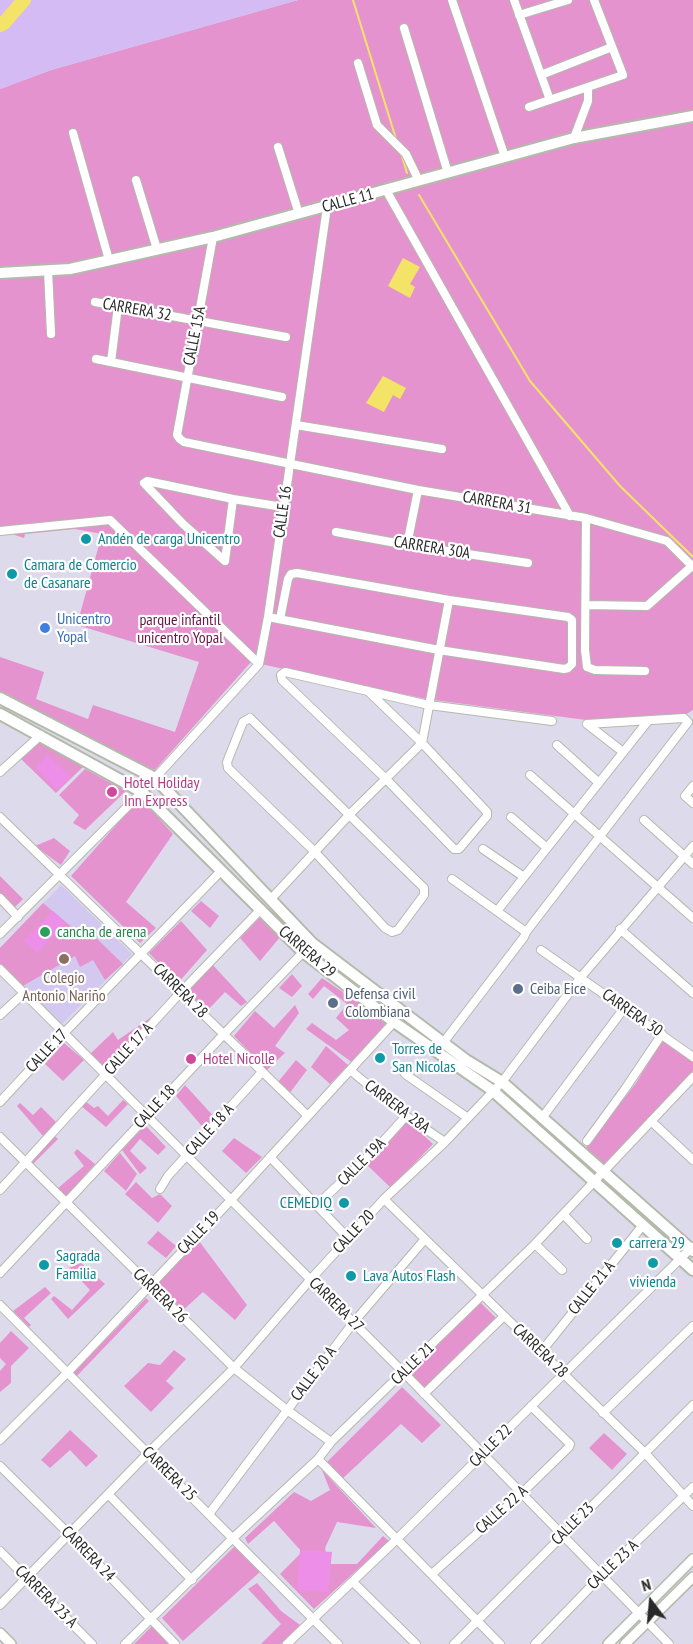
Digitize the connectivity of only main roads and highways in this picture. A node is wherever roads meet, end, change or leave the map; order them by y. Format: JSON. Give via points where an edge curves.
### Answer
{"nodes":[{"id":1,"x":693,"y":116,"type":"edge"},
{"id":2,"x":0,"y":273,"type":"edge"},
{"id":3,"x":0,"y":698,"type":"edge"},
{"id":4,"x":0,"y":714,"type":"edge"},
{"id":5,"x":692,"y":1248,"type":"edge"},
{"id":6,"x":693,"y":1270,"type":"edge"}],
"edges":[{"from":1,"to":2,"type":"main road","name":"CALLE 11","via":[[574,138],[213,237],[70,269]]},
{"from":3,"to":5,"type":"main road","name":"CARRERA 29","via":[[155,778],[312,942],[466,1060],[502,1082]]},
{"from":4,"to":6,"type":"main road","name":"CARRERA 29","via":[[142,792],[303,952],[492,1090]]}]}
